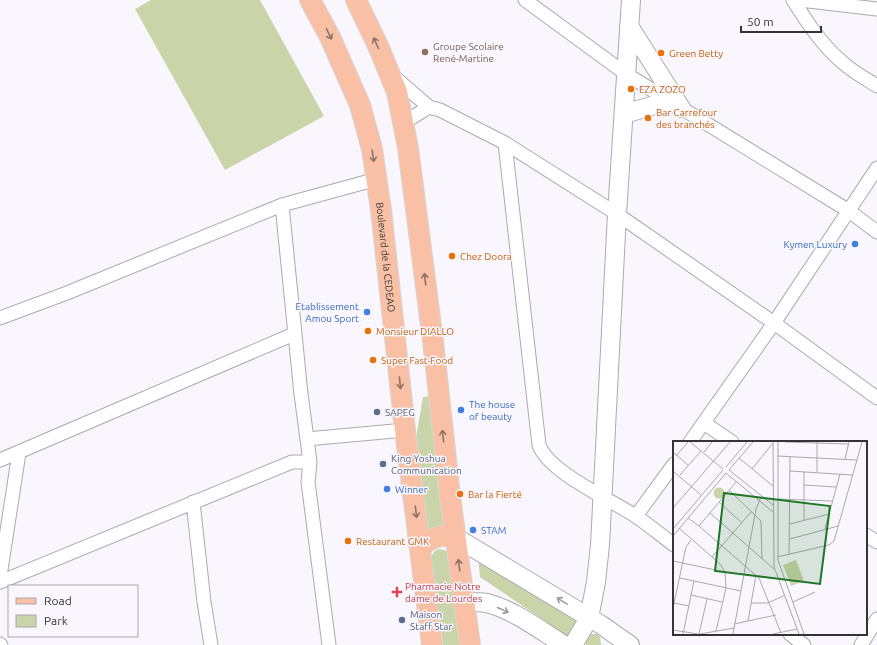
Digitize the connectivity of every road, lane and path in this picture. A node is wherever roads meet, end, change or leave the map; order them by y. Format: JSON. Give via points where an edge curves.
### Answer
{"nodes":[{"id":1,"x":310,"y":0,"type":"edge"},
{"id":2,"x":356,"y":0,"type":"edge"},
{"id":3,"x":631,"y":0,"type":"edge"},
{"id":4,"x":793,"y":0,"type":"edge"},
{"id":5,"x":800,"y":0,"type":"edge"},
{"id":6,"x":529,"y":1,"type":"edge"},
{"id":7,"x":877,"y":9,"type":"edge"},
{"id":8,"x":629,"y":26,"type":"junction"},
{"id":9,"x":389,"y":73,"type":"junction"},
{"id":10,"x":626,"y":74,"type":"junction"},
{"id":11,"x":877,"y":86,"type":"edge"},
{"id":12,"x":674,"y":104,"type":"junction"},
{"id":13,"x":429,"y":107,"type":"junction"},
{"id":14,"x":624,"y":114,"type":"junction"},
{"id":15,"x":403,"y":123,"type":"junction"},
{"id":16,"x":505,"y":144,"type":"junction"},
{"id":17,"x":877,"y":168,"type":"edge"},
{"id":18,"x":377,"y":179,"type":"junction"},
{"id":19,"x":282,"y":205,"type":"junction"},
{"id":20,"x":849,"y":211,"type":"junction"},
{"id":21,"x":616,"y":214,"type":"junction"},
{"id":22,"x":877,"y":232,"type":"edge"},
{"id":23,"x":0,"y":318,"type":"edge"},
{"id":24,"x":774,"y":323,"type":"junction"},
{"id":25,"x":294,"y":334,"type":"junction"},
{"id":26,"x":877,"y":398,"type":"edge"},
{"id":27,"x":704,"y":422,"type":"junction"},
{"id":28,"x":405,"y":430,"type":"junction"},
{"id":29,"x":307,"y":439,"type":"junction"},
{"id":30,"x":691,"y":441,"type":"edge"},
{"id":31,"x":731,"y":441,"type":"edge"},
{"id":32,"x":18,"y":452,"type":"junction"},
{"id":33,"x":0,"y":460,"type":"edge"},
{"id":34,"x":310,"y":462,"type":"junction"},
{"id":35,"x":673,"y":465,"type":"edge"},
{"id":36,"x":602,"y":497,"type":"junction"},
{"id":37,"x":193,"y":502,"type":"junction"},
{"id":38,"x":636,"y":516,"type":"junction"},
{"id":39,"x":867,"y":535,"type":"edge"},
{"id":40,"x":456,"y":537,"type":"junction"},
{"id":41,"x":877,"y":542,"type":"edge"},
{"id":42,"x":673,"y":544,"type":"edge"},
{"id":43,"x":421,"y":547,"type":"junction"},
{"id":44,"x":0,"y":576,"type":"edge"},
{"id":45,"x":0,"y":582,"type":"edge"},
{"id":46,"x":465,"y":602,"type":"junction"},
{"id":47,"x":589,"y":618,"type":"junction"},
{"id":48,"x":877,"y":619,"type":"edge"},
{"id":49,"x":791,"y":635,"type":"edge"},
{"id":50,"x":612,"y":640,"type":"edge"},
{"id":51,"x":211,"y":645,"type":"edge"},
{"id":52,"x":329,"y":645,"type":"edge"},
{"id":53,"x":432,"y":645,"type":"edge"},
{"id":54,"x":470,"y":645,"type":"edge"},
{"id":55,"x":564,"y":645,"type":"edge"},
{"id":56,"x":573,"y":645,"type":"edge"},
{"id":57,"x":630,"y":645,"type":"edge"},
{"id":58,"x":804,"y":645,"type":"edge"},
{"id":59,"x":861,"y":645,"type":"edge"}],
"edges":[{"from":1,"to":18,"type":"main road","name":"Boulevard de la CEDEAO","one_way":true,"via":[[330,37],[360,105],[372,148]]},
{"from":9,"to":2,"type":"main road","one_way":true},
{"from":3,"to":8,"type":"street"},
{"from":4,"to":11,"type":"street","via":[[809,26],[837,57]]},
{"from":5,"to":7,"type":"street"},
{"from":6,"to":10,"type":"street"},
{"from":8,"to":10,"type":"street"},
{"from":8,"to":12,"type":"street"},
{"from":9,"to":13,"type":"street"},
{"from":9,"to":15,"type":"main road"},
{"from":10,"to":12,"type":"street"},
{"from":10,"to":14,"type":"street"},
{"from":12,"to":14,"type":"street","via":[[649,105]]},
{"from":12,"to":20,"type":"street"},
{"from":13,"to":15,"type":"street"},
{"from":13,"to":16,"type":"street","via":[[440,110]]},
{"from":14,"to":21,"type":"street"},
{"from":40,"to":15,"type":"main road","one_way":true,"via":[[416,206]]},
{"from":16,"to":21,"type":"street"},
{"from":16,"to":36,"type":"street","via":[[539,445],[549,461]]},
{"from":17,"to":20,"type":"street"},
{"from":18,"to":19,"type":"street"},
{"from":18,"to":28,"type":"main road","name":"Boulevard de la CEDEAO","one_way":true},
{"from":19,"to":23,"type":"street"},
{"from":19,"to":25,"type":"street"},
{"from":20,"to":22,"type":"street"},
{"from":20,"to":24,"type":"street"},
{"from":21,"to":24,"type":"street"},
{"from":21,"to":36,"type":"street"},
{"from":24,"to":26,"type":"street"},
{"from":24,"to":27,"type":"street"},
{"from":25,"to":29,"type":"street"},
{"from":25,"to":32,"type":"street"},
{"from":27,"to":30,"type":"street"},
{"from":27,"to":31,"type":"street"},
{"from":28,"to":29,"type":"street"},
{"from":28,"to":43,"type":"main road","name":"Boulevard de la CEDEAO","one_way":true},
{"from":29,"to":34,"type":"street"},
{"from":32,"to":33,"type":"street"},
{"from":32,"to":44,"type":"street"},
{"from":34,"to":37,"type":"street","via":[[292,462]]},
{"from":34,"to":52,"type":"street","via":[[308,482]]},
{"from":35,"to":38,"type":"street"},
{"from":36,"to":38,"type":"street"},
{"from":36,"to":47,"type":"street","via":[[600,545]]},
{"from":37,"to":45,"type":"street"},
{"from":37,"to":51,"type":"street"},
{"from":38,"to":42,"type":"street"},
{"from":39,"to":41,"type":"street"},
{"from":40,"to":43,"type":"main road","via":[[436,537]]},
{"from":46,"to":40,"type":"main road","one_way":true},
{"from":47,"to":40,"type":"street","one_way":true},
{"from":43,"to":53,"type":"main road","name":"Boulevard de la CEDEAO"},
{"from":46,"to":54,"type":"main road"},
{"from":46,"to":55,"type":"street","one_way":true,"via":[[486,603],[500,608]]},
{"from":47,"to":50,"type":"street"},
{"from":47,"to":56,"type":"street"},
{"from":48,"to":59,"type":"street"},
{"from":49,"to":58,"type":"street"},
{"from":50,"to":57,"type":"street"}]}
